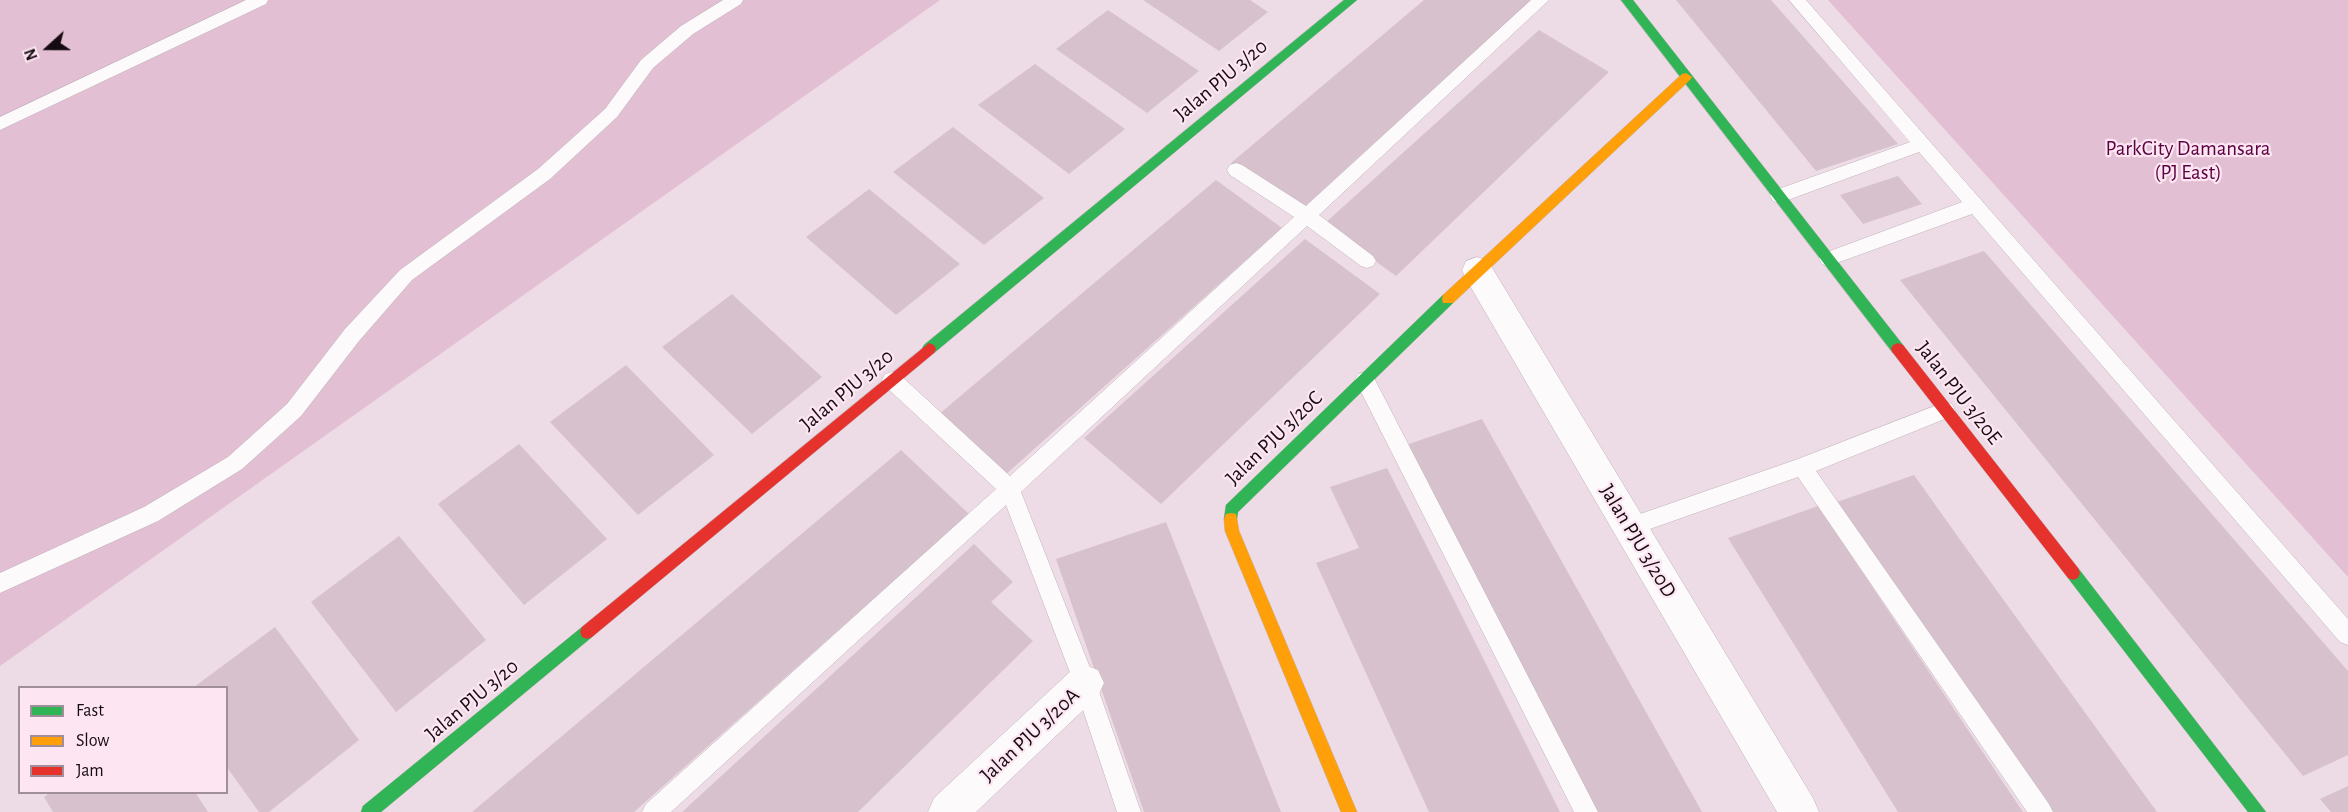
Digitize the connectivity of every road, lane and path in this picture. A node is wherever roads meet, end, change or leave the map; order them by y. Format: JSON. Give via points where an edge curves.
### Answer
{"nodes":[{"id":1,"x":260,"y":0,"type":"edge"},
{"id":2,"x":735,"y":0,"type":"edge"},
{"id":3,"x":1351,"y":0,"type":"edge"},
{"id":4,"x":1541,"y":0,"type":"edge"},
{"id":5,"x":1626,"y":0,"type":"edge"},
{"id":6,"x":1797,"y":0,"type":"edge"},
{"id":7,"x":1686,"y":77,"type":"junction"},
{"id":8,"x":0,"y":124,"type":"edge"},
{"id":9,"x":1922,"y":144,"type":"junction"},
{"id":10,"x":1236,"y":170,"type":"dead end"},
{"id":11,"x":1779,"y":196,"type":"junction"},
{"id":12,"x":1975,"y":205,"type":"junction"},
{"id":13,"x":1307,"y":216,"type":"junction"},
{"id":14,"x":1828,"y":259,"type":"junction"},
{"id":15,"x":1367,"y":261,"type":"dead end"},
{"id":16,"x":1477,"y":270,"type":"junction"},
{"id":17,"x":892,"y":380,"type":"junction"},
{"id":18,"x":1365,"y":380,"type":"junction"},
{"id":19,"x":1945,"y":410,"type":"junction"},
{"id":20,"x":1802,"y":466,"type":"junction"},
{"id":21,"x":1010,"y":489,"type":"junction"},
{"id":22,"x":1630,"y":527,"type":"junction"},
{"id":23,"x":0,"y":583,"type":"edge"},
{"id":24,"x":2348,"y":635,"type":"edge"},
{"id":25,"x":1085,"y":683,"type":"junction"},
{"id":26,"x":369,"y":812,"type":"edge"},
{"id":27,"x":654,"y":812,"type":"edge"},
{"id":28,"x":948,"y":812,"type":"edge"},
{"id":29,"x":1129,"y":812,"type":"edge"},
{"id":30,"x":1349,"y":812,"type":"edge"},
{"id":31,"x":1586,"y":812,"type":"edge"},
{"id":32,"x":1799,"y":812,"type":"edge"},
{"id":33,"x":2041,"y":812,"type":"edge"},
{"id":34,"x":2258,"y":812,"type":"edge"}],
"edges":[{"from":1,"to":8,"type":"lane"},
{"from":2,"to":23,"type":"lane","via":[[687,30],[647,64],[611,113],[544,174],[406,275],[352,335],[294,410],[236,463],[151,514]]},
{"from":3,"to":17,"type":"street","name":"Jalan PJU 3/20"},
{"from":4,"to":13,"type":"lane"},
{"from":5,"to":7,"type":"street","name":"Jalan PJU 3/20E"},
{"from":6,"to":9,"type":"lane"},
{"from":7,"to":11,"type":"street","name":"Jalan PJU 3/20E"},
{"from":7,"to":16,"type":"street","name":"Jalan PJU 3/20C"},
{"from":9,"to":11,"type":"lane"},
{"from":9,"to":12,"type":"lane"},
{"from":10,"to":13,"type":"lane"},
{"from":11,"to":14,"type":"street","name":"Jalan PJU 3/20E"},
{"from":12,"to":14,"type":"lane"},
{"from":12,"to":24,"type":"lane"},
{"from":13,"to":15,"type":"lane"},
{"from":13,"to":21,"type":"lane"},
{"from":14,"to":19,"type":"street","name":"Jalan PJU 3/20E"},
{"from":16,"to":18,"type":"street","name":"Jalan PJU 3/20C"},
{"from":16,"to":22,"type":"street","name":"Jalan PJU 3/20D"},
{"from":17,"to":21,"type":"lane"},
{"from":17,"to":26,"type":"street","name":"Jalan PJU 3/20"},
{"from":18,"to":30,"type":"street","name":"Jalan PJU 3/20C","via":[[1231,510],[1232,531]]},
{"from":18,"to":31,"type":"lane"},
{"from":19,"to":20,"type":"lane"},
{"from":19,"to":34,"type":"street","name":"Jalan PJU 3/20E"},
{"from":20,"to":22,"type":"lane"},
{"from":20,"to":33,"type":"lane"},
{"from":21,"to":25,"type":"lane"},
{"from":21,"to":27,"type":"lane"},
{"from":22,"to":32,"type":"street","name":"Jalan PJU 3/20D"},
{"from":25,"to":28,"type":"street","name":"Jalan PJU 3/20A"},
{"from":25,"to":29,"type":"lane"}]}
